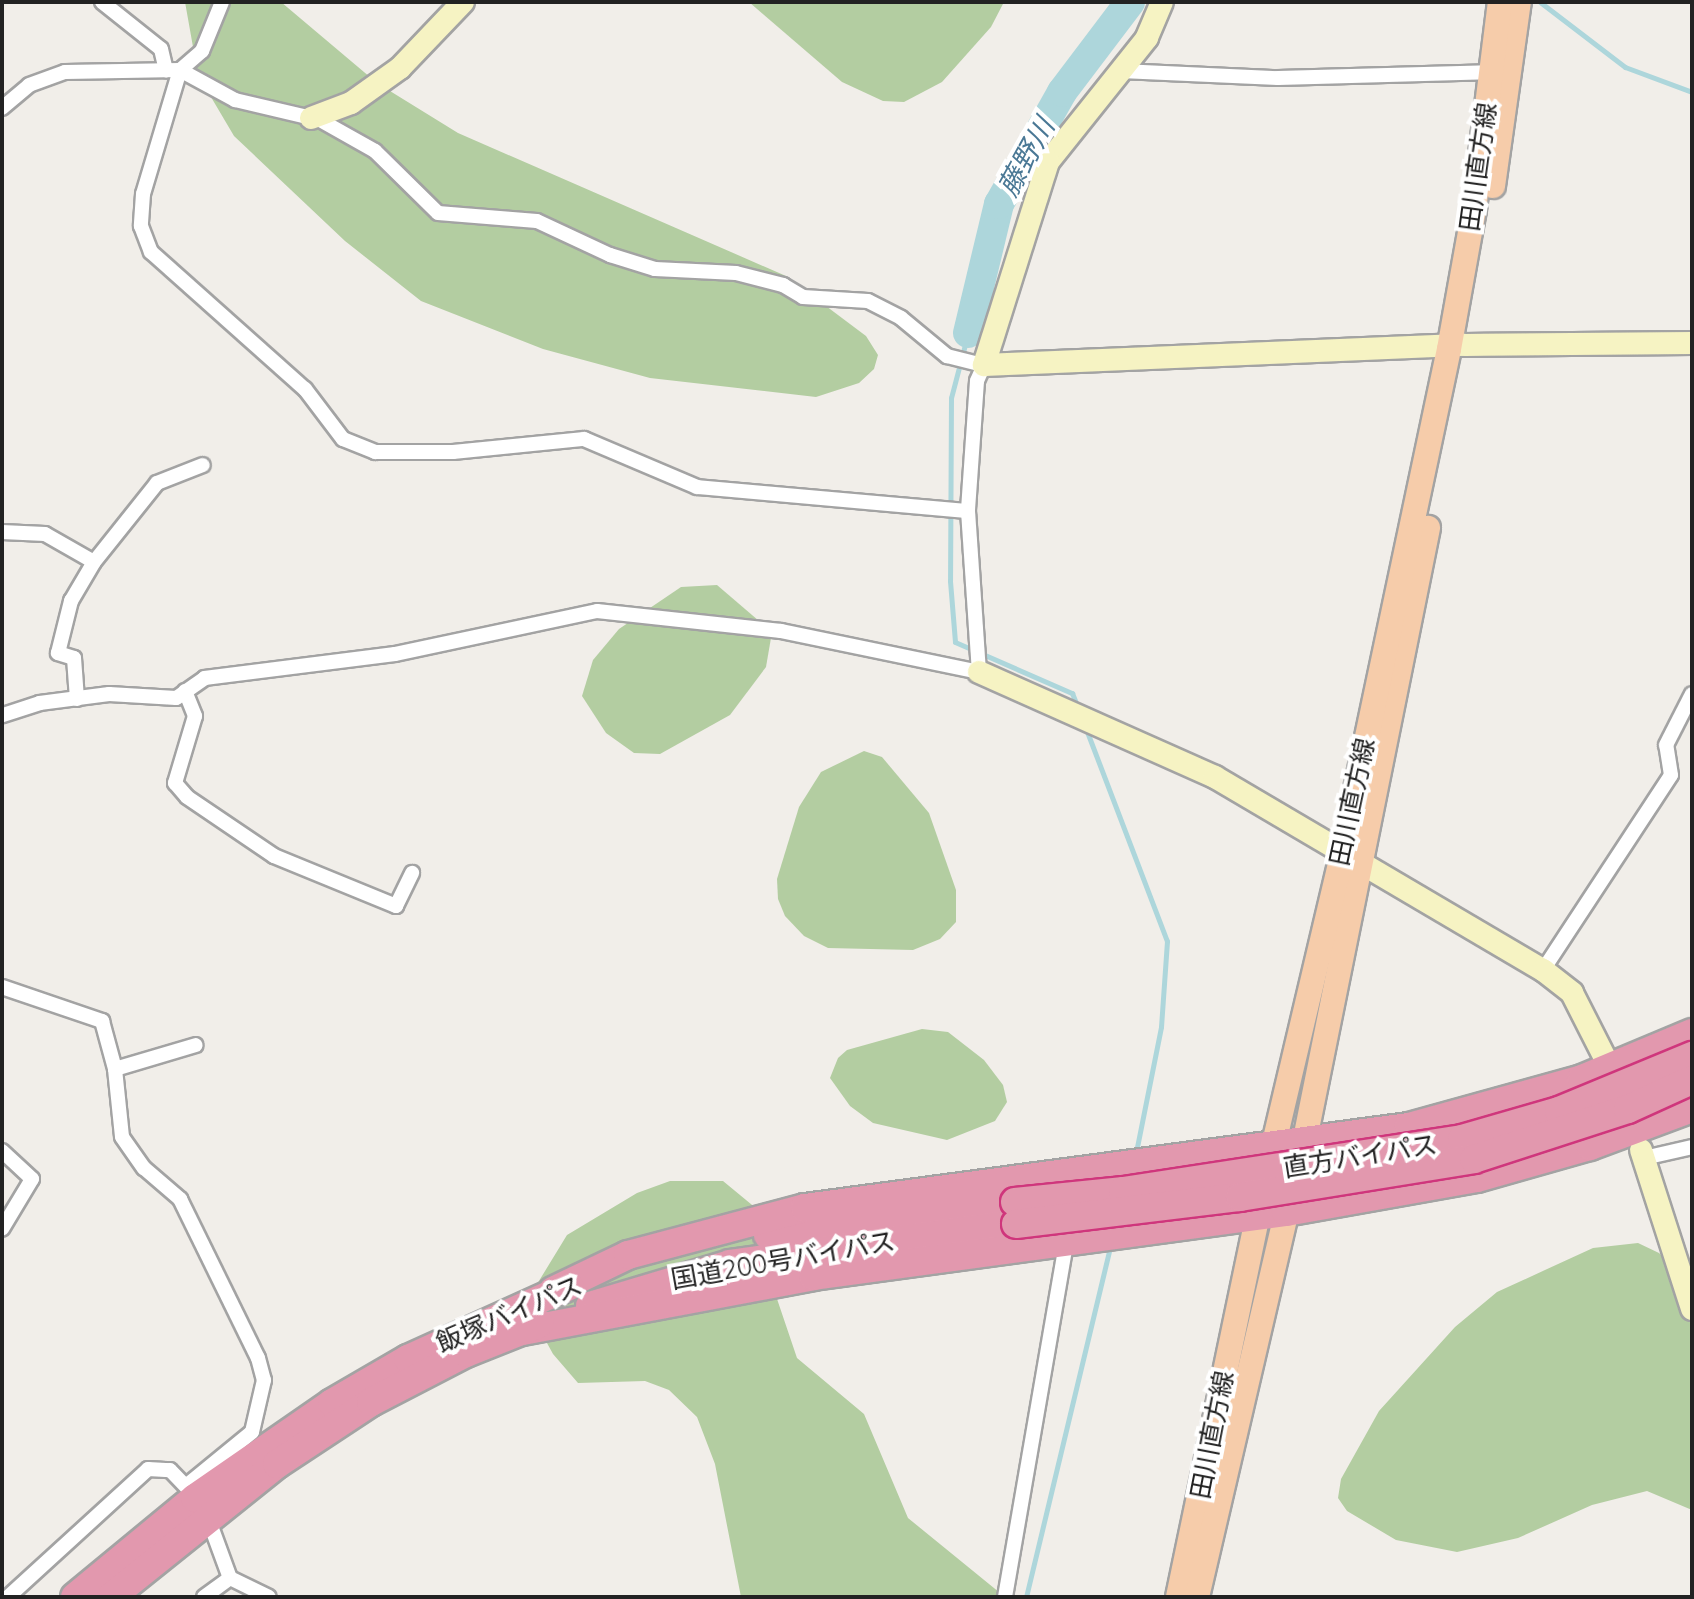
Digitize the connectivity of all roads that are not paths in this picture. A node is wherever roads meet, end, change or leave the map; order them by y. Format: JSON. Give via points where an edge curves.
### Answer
{"nodes":[{"id":1,"x":102,"y":2,"type":"edge"},
{"id":2,"x":222,"y":2,"type":"edge"},
{"id":3,"x":463,"y":2,"type":"edge"},
{"id":4,"x":1162,"y":2,"type":"edge"},
{"id":5,"x":1500,"y":2,"type":"edge"},
{"id":6,"x":1519,"y":2,"type":"edge"},
{"id":7,"x":173,"y":70,"type":"junction"},
{"id":8,"x":1121,"y":71,"type":"junction"},
{"id":9,"x":1500,"y":73,"type":"junction"},
{"id":10,"x":2,"y":108,"type":"edge"},
{"id":11,"x":311,"y":118,"type":"junction"},
{"id":12,"x":1692,"y":343,"type":"edge"},
{"id":13,"x":1457,"y":347,"type":"junction"},
{"id":14,"x":984,"y":365,"type":"junction"},
{"id":15,"x":203,"y":465,"type":"dead end"},
{"id":16,"x":968,"y":511,"type":"junction"},
{"id":17,"x":2,"y":532,"type":"edge"},
{"id":18,"x":94,"y":562,"type":"junction"},
{"id":19,"x":979,"y":672,"type":"junction"},
{"id":20,"x":185,"y":691,"type":"junction"},
{"id":21,"x":1692,"y":694,"type":"edge"},
{"id":22,"x":77,"y":699,"type":"junction"},
{"id":23,"x":2,"y":715,"type":"edge"},
{"id":24,"x":1351,"y":858,"type":"junction"},
{"id":25,"x":412,"y":873,"type":"dead end"},
{"id":26,"x":1543,"y":970,"type":"junction"},
{"id":27,"x":2,"y":987,"type":"edge"},
{"id":28,"x":1692,"y":1033,"type":"edge"},
{"id":29,"x":196,"y":1045,"type":"dead end"},
{"id":30,"x":1604,"y":1056,"type":"dead end"},
{"id":31,"x":1692,"y":1056,"type":"edge"},
{"id":32,"x":115,"y":1069,"type":"junction"},
{"id":33,"x":1692,"y":1080,"type":"edge"},
{"id":34,"x":1692,"y":1108,"type":"edge"},
{"id":35,"x":1306,"y":1144,"type":"junction"},
{"id":36,"x":1692,"y":1147,"type":"edge"},
{"id":37,"x":1273,"y":1148,"type":"junction"},
{"id":38,"x":2,"y":1151,"type":"edge"},
{"id":39,"x":1642,"y":1154,"type":"joint"},
{"id":40,"x":1286,"y":1212,"type":"junction"},
{"id":41,"x":1015,"y":1213,"type":"junction"},
{"id":42,"x":1257,"y":1216,"type":"junction"},
{"id":43,"x":2,"y":1229,"type":"edge"},
{"id":44,"x":1066,"y":1244,"type":"junction"},
{"id":45,"x":553,"y":1291,"type":"junction"},
{"id":46,"x":1692,"y":1309,"type":"edge"},
{"id":47,"x":523,"y":1331,"type":"junction"},
{"id":48,"x":197,"y":1500,"type":"junction"},
{"id":49,"x":230,"y":1578,"type":"junction"},
{"id":50,"x":2,"y":1586,"type":"edge"},
{"id":51,"x":250,"y":1593,"type":"edge"},
{"id":52,"x":6,"y":1597,"type":"edge"},
{"id":53,"x":75,"y":1597,"type":"edge"},
{"id":54,"x":111,"y":1597,"type":"edge"},
{"id":55,"x":204,"y":1597,"type":"edge"},
{"id":56,"x":269,"y":1597,"type":"edge"},
{"id":57,"x":1005,"y":1597,"type":"edge"},
{"id":58,"x":1178,"y":1597,"type":"edge"},
{"id":59,"x":1197,"y":1597,"type":"edge"}],
"edges":[{"from":1,"to":7,"type":"street","via":[[161,49]]},
{"from":2,"to":7,"type":"street","via":[[202,51]]},
{"from":3,"to":11,"type":"street","via":[[400,68],[351,103]]},
{"from":4,"to":8,"type":"street","via":[[1158,21]]},
{"from":5,"to":9,"type":"main road","name":"田川直方線"},
{"from":6,"to":9,"type":"main road","name":"田川直方線"},
{"from":7,"to":10,"type":"street","via":[[65,72],[29,85]]},
{"from":7,"to":11,"type":"street","via":[[235,100]]},
{"from":7,"to":16,"type":"street","via":[[143,194],[141,226],[151,252],[305,389],[343,439],[391,452],[584,439],[697,487]]},
{"from":8,"to":9,"type":"street","via":[[1278,78]]},
{"from":8,"to":14,"type":"street","via":[[1048,162]]},
{"from":9,"to":13,"type":"main road","name":"田川直方線"},
{"from":11,"to":14,"type":"street","via":[[375,151],[438,213],[537,221],[655,269],[736,273],[783,285],[803,297],[868,301],[901,318],[947,356]]},
{"from":12,"to":13,"type":"street"},
{"from":13,"to":14,"type":"street"},
{"from":13,"to":24,"type":"main road","name":"田川直方線"},
{"from":14,"to":16,"type":"street","via":[[977,381]]},
{"from":15,"to":18,"type":"street","via":[[157,483]]},
{"from":16,"to":19,"type":"street"},
{"from":17,"to":18,"type":"street","via":[[45,534]]},
{"from":18,"to":22,"type":"street","via":[[71,601],[58,653],[74,658]]},
{"from":19,"to":20,"type":"street","via":[[781,631],[597,611],[395,654],[205,678]]},
{"from":19,"to":24,"type":"street","via":[[1215,777]]},
{"from":20,"to":22,"type":"street","via":[[176,698]]},
{"from":20,"to":25,"type":"street","via":[[195,716],[175,783],[187,797],[274,856],[396,906]]},
{"from":21,"to":26,"type":"street","via":[[1666,745],[1671,775]]},
{"from":22,"to":23,"type":"street"},
{"from":24,"to":26,"type":"street"},
{"from":24,"to":35,"type":"main road","name":"田川直方線"},
{"from":24,"to":37,"type":"main road","name":"田川直方線"},
{"from":26,"to":30,"type":"street","via":[[1572,993]]},
{"from":27,"to":32,"type":"street","via":[[95,1014],[108,1033]]},
{"from":28,"to":35,"type":"highway","via":[[1582,1079],[1486,1109]]},
{"from":29,"to":32,"type":"street"},
{"from":31,"to":41,"type":"highway","name":"直方バイパス","bridge":true,"via":[[1596,1098],[1462,1139]]},
{"from":32,"to":48,"type":"street","via":[[122,1137],[144,1168],[180,1199],[264,1380],[252,1432]]},
{"from":33,"to":41,"type":"highway","name":"直方バイパス","bridge":true,"via":[[1628,1109],[1474,1159],[1240,1197]]},
{"from":34,"to":40,"type":"highway","via":[[1590,1146],[1477,1178]]},
{"from":35,"to":37,"type":"highway"},
{"from":35,"to":40,"type":"main road","name":"田川直方線"},
{"from":36,"to":39,"type":"street"},
{"from":37,"to":42,"type":"main road","name":"田川直方線"},
{"from":37,"to":45,"type":"highway","via":[[805,1208],[628,1255]]},
{"from":38,"to":43,"type":"street","via":[[32,1179]]},
{"from":39,"to":46,"type":"street"},
{"from":40,"to":42,"type":"highway"},
{"from":40,"to":59,"type":"main road","name":"田川直方線"},
{"from":41,"to":45,"type":"highway","name":"飯塚バイパス","via":[[782,1232],[698,1249]]},
{"from":41,"to":47,"type":"highway","name":"国道200号バイパス","via":[[730,1264],[669,1279]]},
{"from":42,"to":44,"type":"highway"},
{"from":42,"to":58,"type":"main road","name":"田川直方線"},
{"from":44,"to":47,"type":"highway","via":[[813,1276]]},
{"from":44,"to":57,"type":"street"},
{"from":45,"to":48,"type":"highway","name":"飯塚バイパス","via":[[408,1359],[274,1441]]},
{"from":47,"to":48,"type":"highway","name":"国道200号バイパス","via":[[466,1353],[371,1402]]},
{"from":48,"to":49,"type":"street"},
{"from":48,"to":52,"type":"street","via":[[170,1470],[148,1469]]},
{"from":48,"to":53,"type":"highway","name":"飯塚バイパス"},
{"from":48,"to":54,"type":"highway","name":"国道200号バイパス"},
{"from":49,"to":51,"type":"street"},
{"from":49,"to":55,"type":"street"},
{"from":50,"to":52,"type":"street"},
{"from":51,"to":56,"type":"street"}]}
